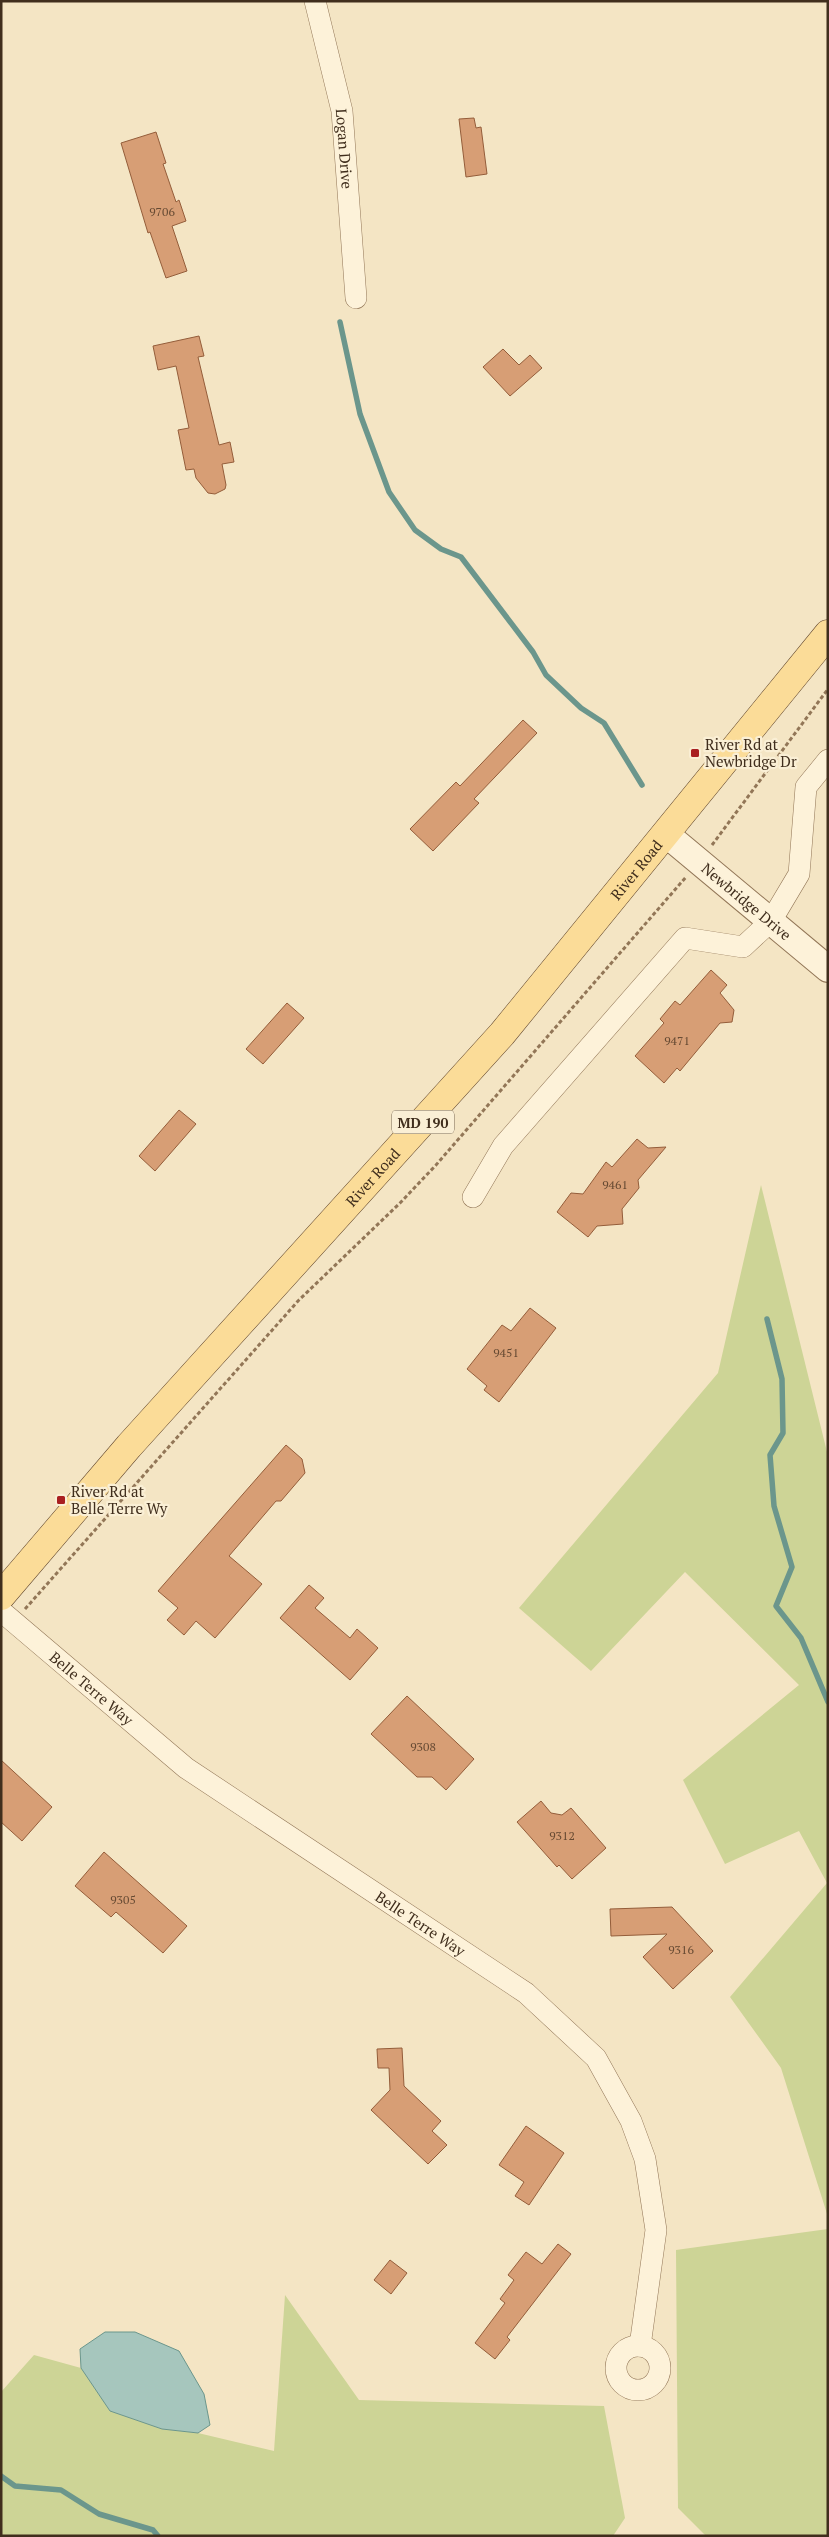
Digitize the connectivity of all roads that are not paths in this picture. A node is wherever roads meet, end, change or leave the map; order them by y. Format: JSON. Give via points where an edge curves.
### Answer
{"nodes":[{"id":1,"x":315,"y":1,"type":"edge"},
{"id":2,"x":356,"y":298,"type":"dead end"},
{"id":3,"x":828,"y":634,"type":"edge"},
{"id":4,"x":828,"y":760,"type":"edge"},
{"id":5,"x":666,"y":834,"type":"junction"},
{"id":6,"x":771,"y":921,"type":"junction"},
{"id":7,"x":828,"y":969,"type":"edge"},
{"id":8,"x":473,"y":1197,"type":"dead end"},
{"id":9,"x":1,"y":1596,"type":"edge"},
{"id":10,"x":8,"y":1616,"type":"edge"},
{"id":11,"x":640,"y":2346,"type":"dead end"}],
"edges":[{"from":1,"to":2,"type":"street","name":"Logan Drive","via":[[342,111]]},
{"from":3,"to":5,"type":"main road","name":"River Road","number":"MD 190"},
{"from":4,"to":6,"type":"street","via":[[806,787],[799,874]]},
{"from":5,"to":6,"type":"street","name":"Newbridge Drive"},
{"from":5,"to":9,"type":"main road","name":"River Road","number":"MD 190","via":[[502,1034],[129,1446]]},
{"from":6,"to":7,"type":"street","name":"Newbridge Drive"},
{"from":6,"to":8,"type":"street","via":[[743,947],[685,938],[503,1146]]},
{"from":10,"to":11,"type":"street","name":"Belle Terre Way","via":[[186,1768],[526,1993],[596,2058],[631,2121],[645,2160],[656,2230]]}]}
